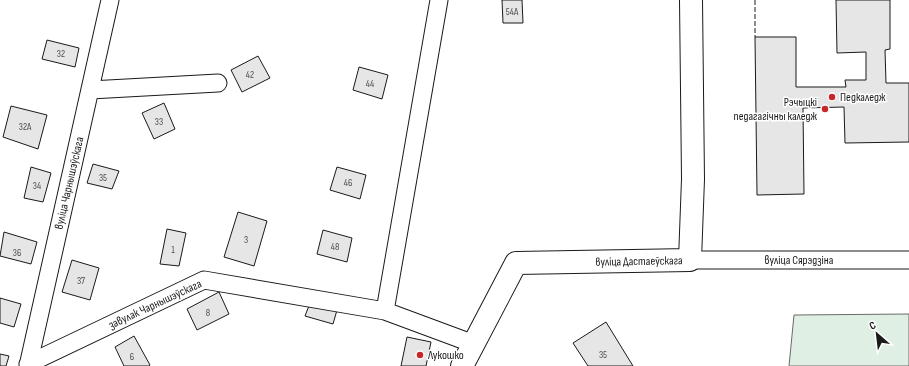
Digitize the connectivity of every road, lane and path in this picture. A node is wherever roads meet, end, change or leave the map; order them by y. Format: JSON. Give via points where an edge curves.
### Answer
{"nodes":[{"id":1,"x":110,"y":0,"type":"edge"},
{"id":2,"x":439,"y":0,"type":"edge"},
{"id":3,"x":691,"y":0,"type":"edge"},
{"id":4,"x":218,"y":82,"type":"dead end"},
{"id":5,"x":90,"y":90,"type":"junction"},
{"id":6,"x":690,"y":260,"type":"junction"},
{"id":7,"x":909,"y":260,"type":"edge"},
{"id":8,"x":385,"y":311,"type":"junction"},
{"id":9,"x":474,"y":344,"type":"junction"},
{"id":10,"x":28,"y":365,"type":"edge"},
{"id":11,"x":462,"y":366,"type":"edge"}],
"edges":[{"from":1,"to":5,"type":"street","name":"вуліца Чарнышэўскага"},
{"from":2,"to":8,"type":"street"},
{"from":3,"to":6,"type":"street","name":"вуліца Дастаеўскага","via":[[693,179]]},
{"from":4,"to":5,"type":"street"},
{"from":5,"to":10,"type":"street","name":"вуліца Чарнышэўскага"},
{"from":6,"to":7,"type":"street","name":"вуліца Сярэдзіна"},
{"from":6,"to":9,"type":"street","name":"вуліца Дастаеўскага","via":[[516,263]]},
{"from":8,"to":9,"type":"street","name":"завулак Чарнышэўскага"},
{"from":8,"to":10,"type":"street","name":"завулак Чарнышэўскага","via":[[204,280]]},
{"from":9,"to":11,"type":"street","name":"вуліца Дастаеўскага"}]}
